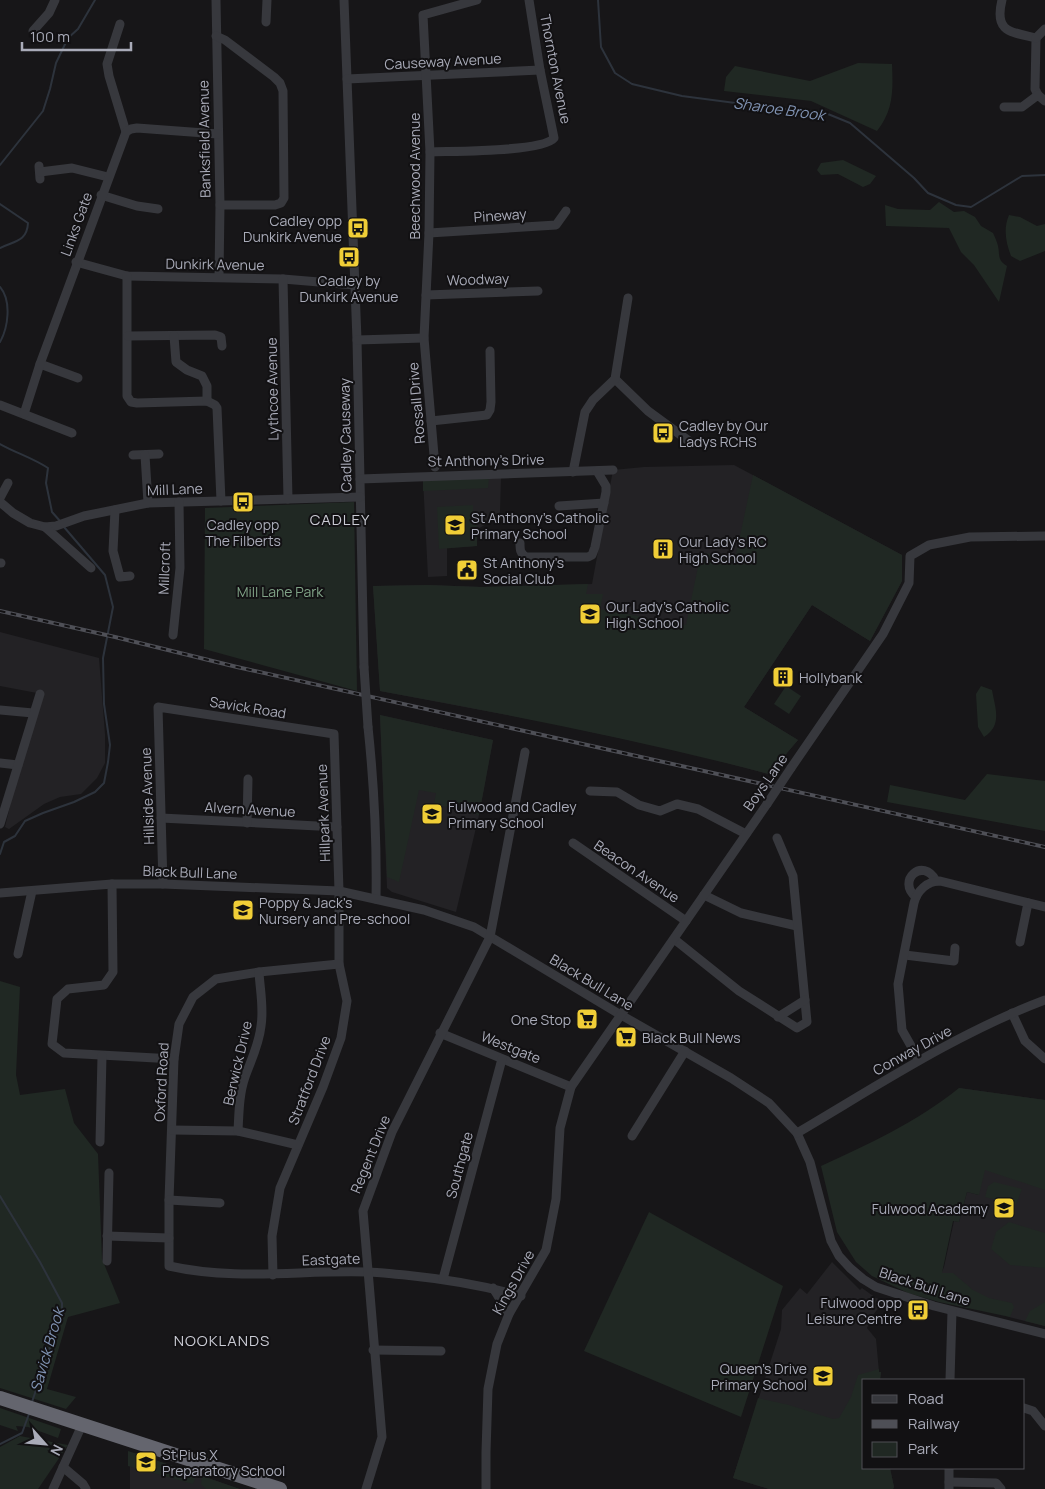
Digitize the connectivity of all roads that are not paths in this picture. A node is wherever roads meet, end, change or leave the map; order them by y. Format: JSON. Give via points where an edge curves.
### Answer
{"nodes":[{"id":1,"x":55,"y":0,"type":"edge"},
{"id":2,"x":216,"y":0,"type":"edge"},
{"id":3,"x":267,"y":0,"type":"edge"},
{"id":4,"x":344,"y":0,"type":"edge"},
{"id":5,"x":477,"y":0,"type":"edge"},
{"id":6,"x":529,"y":0,"type":"edge"},
{"id":7,"x":1002,"y":0,"type":"edge"},
{"id":8,"x":266,"y":22,"type":"dead end"},
{"id":9,"x":120,"y":24,"type":"dead end"},
{"id":10,"x":1045,"y":29,"type":"edge"},
{"id":11,"x":33,"y":31,"type":"dead end"},
{"id":12,"x":216,"y":36,"type":"junction"},
{"id":13,"x":1036,"y":38,"type":"junction"},
{"id":14,"x":540,"y":70,"type":"junction"},
{"id":15,"x":426,"y":76,"type":"junction"},
{"id":16,"x":347,"y":79,"type":"junction"},
{"id":17,"x":1042,"y":98,"type":"edge"},
{"id":18,"x":1004,"y":107,"type":"dead end"},
{"id":19,"x":126,"y":132,"type":"junction"},
{"id":20,"x":218,"y":134,"type":"junction"},
{"id":21,"x":430,"y":152,"type":"junction"},
{"id":22,"x":40,"y":172,"type":"dead end"},
{"id":23,"x":108,"y":177,"type":"junction"},
{"id":24,"x":102,"y":195,"type":"junction"},
{"id":25,"x":220,"y":205,"type":"junction"},
{"id":26,"x":158,"y":209,"type":"dead end"},
{"id":27,"x":566,"y":211,"type":"dead end"},
{"id":28,"x":429,"y":233,"type":"junction"},
{"id":29,"x":76,"y":262,"type":"junction"},
{"id":30,"x":127,"y":276,"type":"junction"},
{"id":31,"x":219,"y":277,"type":"junction"},
{"id":32,"x":283,"y":279,"type":"junction"},
{"id":33,"x":355,"y":285,"type":"junction"},
{"id":34,"x":533,"y":293,"type":"dead end"},
{"id":35,"x":426,"y":295,"type":"junction"},
{"id":36,"x":629,"y":298,"type":"dead end"},
{"id":37,"x":128,"y":333,"type":"junction"},
{"id":38,"x":174,"y":336,"type":"junction"},
{"id":39,"x":424,"y":338,"type":"junction"},
{"id":40,"x":357,"y":340,"type":"junction"},
{"id":41,"x":222,"y":346,"type":"dead end"},
{"id":42,"x":490,"y":351,"type":"dead end"},
{"id":43,"x":40,"y":364,"type":"junction"},
{"id":44,"x":78,"y":378,"type":"dead end"},
{"id":45,"x":615,"y":379,"type":"junction"},
{"id":46,"x":207,"y":402,"type":"junction"},
{"id":47,"x":0,"y":405,"type":"edge"},
{"id":48,"x":24,"y":414,"type":"junction"},
{"id":49,"x":431,"y":421,"type":"junction"},
{"id":50,"x":72,"y":433,"type":"dead end"},
{"id":51,"x":692,"y":439,"type":"dead end"},
{"id":52,"x":145,"y":454,"type":"junction"},
{"id":53,"x":159,"y":454,"type":"dead end"},
{"id":54,"x":133,"y":455,"type":"dead end"},
{"id":55,"x":434,"y":467,"type":"dead end"},
{"id":56,"x":613,"y":470,"type":"dead end"},
{"id":57,"x":574,"y":472,"type":"junction"},
{"id":58,"x":597,"y":472,"type":"junction"},
{"id":59,"x":360,"y":479,"type":"junction"},
{"id":60,"x":8,"y":483,"type":"dead end"},
{"id":61,"x":360,"y":497,"type":"junction"},
{"id":62,"x":0,"y":498,"type":"edge"},
{"id":63,"x":288,"y":499,"type":"junction"},
{"id":64,"x":220,"y":501,"type":"junction"},
{"id":65,"x":0,"y":502,"type":"edge"},
{"id":66,"x":179,"y":502,"type":"junction"},
{"id":67,"x":148,"y":503,"type":"junction"},
{"id":68,"x":604,"y":503,"type":"junction"},
{"id":69,"x":559,"y":506,"type":"dead end"},
{"id":70,"x":573,"y":506,"type":"junction"},
{"id":71,"x":115,"y":510,"type":"junction"},
{"id":72,"x":573,"y":516,"type":"dead end"},
{"id":73,"x":45,"y":527,"type":"junction"},
{"id":74,"x":1045,"y":536,"type":"edge"},
{"id":75,"x":520,"y":543,"type":"dead end"},
{"id":76,"x":91,"y":568,"type":"dead end"},
{"id":77,"x":130,"y":576,"type":"dead end"},
{"id":78,"x":173,"y":635,"type":"dead end"},
{"id":79,"x":40,"y":694,"type":"dead end"},
{"id":80,"x":158,"y":707,"type":"joint"},
{"id":81,"x":0,"y":710,"type":"edge"},
{"id":82,"x":34,"y":713,"type":"junction"},
{"id":83,"x":334,"y":734,"type":"joint"},
{"id":84,"x":525,"y":752,"type":"dead end"},
{"id":85,"x":0,"y":763,"type":"edge"},
{"id":86,"x":18,"y":765,"type":"junction"},
{"id":87,"x":248,"y":779,"type":"dead end"},
{"id":88,"x":590,"y":792,"type":"dead end"},
{"id":89,"x":3,"y":805,"type":"edge"},
{"id":90,"x":162,"y":818,"type":"junction"},
{"id":91,"x":247,"y":823,"type":"junction"},
{"id":92,"x":0,"y":824,"type":"edge"},
{"id":93,"x":337,"y":828,"type":"junction"},
{"id":94,"x":746,"y":834,"type":"junction"},
{"id":95,"x":777,"y":838,"type":"dead end"},
{"id":96,"x":572,"y":843,"type":"dead end"},
{"id":97,"x":936,"y":881,"type":"junction"},
{"id":98,"x":112,"y":884,"type":"junction"},
{"id":99,"x":163,"y":884,"type":"junction"},
{"id":100,"x":32,"y":891,"type":"junction"},
{"id":101,"x":339,"y":891,"type":"junction"},
{"id":102,"x":0,"y":893,"type":"edge"},
{"id":103,"x":704,"y":895,"type":"junction"},
{"id":104,"x":916,"y":897,"type":"junction"},
{"id":105,"x":376,"y":899,"type":"junction"},
{"id":106,"x":1028,"y":903,"type":"junction"},
{"id":107,"x":1045,"y":907,"type":"edge"},
{"id":108,"x":686,"y":921,"type":"junction"},
{"id":109,"x":797,"y":926,"type":"junction"},
{"id":110,"x":490,"y":937,"type":"junction"},
{"id":111,"x":674,"y":939,"type":"junction"},
{"id":112,"x":1020,"y":942,"type":"dead end"},
{"id":113,"x":955,"y":948,"type":"dead end"},
{"id":114,"x":18,"y":954,"type":"dead end"},
{"id":115,"x":904,"y":955,"type":"junction"},
{"id":116,"x":339,"y":964,"type":"junction"},
{"id":117,"x":258,"y":972,"type":"junction"},
{"id":118,"x":805,"y":1000,"type":"junction"},
{"id":119,"x":1045,"y":1000,"type":"edge"},
{"id":120,"x":1012,"y":1013,"type":"junction"},
{"id":121,"x":621,"y":1015,"type":"junction"},
{"id":122,"x":778,"y":1017,"type":"junction"},
{"id":123,"x":440,"y":1033,"type":"junction"},
{"id":124,"x":685,"y":1051,"type":"junction"},
{"id":125,"x":102,"y":1056,"type":"junction"},
{"id":126,"x":502,"y":1058,"type":"junction"},
{"id":127,"x":174,"y":1059,"type":"junction"},
{"id":128,"x":1045,"y":1059,"type":"edge"},
{"id":129,"x":919,"y":1060,"type":"junction"},
{"id":130,"x":571,"y":1087,"type":"junction"},
{"id":131,"x":172,"y":1130,"type":"junction"},
{"id":132,"x":238,"y":1131,"type":"junction"},
{"id":133,"x":797,"y":1134,"type":"junction"},
{"id":134,"x":632,"y":1136,"type":"dead end"},
{"id":135,"x":100,"y":1142,"type":"dead end"},
{"id":136,"x":298,"y":1145,"type":"junction"},
{"id":137,"x":109,"y":1172,"type":"dead end"},
{"id":138,"x":169,"y":1200,"type":"junction"},
{"id":139,"x":220,"y":1203,"type":"dead end"},
{"id":140,"x":107,"y":1236,"type":"junction"},
{"id":141,"x":169,"y":1238,"type":"junction"},
{"id":142,"x":107,"y":1260,"type":"dead end"},
{"id":143,"x":169,"y":1266,"type":"joint"},
{"id":144,"x":367,"y":1272,"type":"junction"},
{"id":145,"x":273,"y":1275,"type":"junction"},
{"id":146,"x":443,"y":1279,"type":"junction"},
{"id":147,"x":493,"y":1288,"type":"junction"},
{"id":148,"x":521,"y":1296,"type":"junction"},
{"id":149,"x":952,"y":1311,"type":"junction"},
{"id":150,"x":509,"y":1314,"type":"junction"},
{"id":151,"x":1045,"y":1334,"type":"edge"},
{"id":152,"x":373,"y":1350,"type":"junction"},
{"id":153,"x":441,"y":1352,"type":"dead end"},
{"id":154,"x":950,"y":1379,"type":"edge"},
{"id":155,"x":0,"y":1398,"type":"edge"},
{"id":156,"x":1025,"y":1408,"type":"edge"},
{"id":157,"x":82,"y":1425,"type":"junction"},
{"id":158,"x":1045,"y":1426,"type":"edge"},
{"id":159,"x":63,"y":1467,"type":"junction"},
{"id":160,"x":949,"y":1469,"type":"edge"},
{"id":161,"x":949,"y":1486,"type":"edge"},
{"id":162,"x":54,"y":1489,"type":"edge"},
{"id":163,"x":86,"y":1489,"type":"edge"},
{"id":164,"x":280,"y":1489,"type":"edge"},
{"id":165,"x":366,"y":1489,"type":"edge"},
{"id":166,"x":486,"y":1489,"type":"edge"},
{"id":167,"x":1001,"y":1489,"type":"edge"}],
"edges":[{"from":1,"to":11,"type":"street","via":[[49,13]]},
{"from":2,"to":12,"type":"street","name":"Banksfield Avenue"},
{"from":3,"to":8,"type":"street"},
{"from":4,"to":16,"type":"street","name":"Cadley Causeway"},
{"from":5,"to":15,"type":"street","name":"Beechwood Avenue","via":[[423,15]]},
{"from":6,"to":14,"type":"street","name":"Thornton Avenue"},
{"from":7,"to":13,"type":"street","via":[[999,14],[1003,26],[1012,33]]},
{"from":9,"to":19,"type":"street","via":[[107,64]]},
{"from":10,"to":13,"type":"street"},
{"from":12,"to":20,"type":"street","name":"Banksfield Avenue"},
{"from":12,"to":25,"type":"street","via":[[274,77],[283,91],[284,198],[281,204]]},
{"from":13,"to":17,"type":"street","via":[[1035,89]]},
{"from":14,"to":15,"type":"street","name":"Causeway Avenue"},
{"from":14,"to":21,"type":"street","name":"Thornton Avenue","via":[[554,132],[551,142],[527,148]]},
{"from":15,"to":16,"type":"street","name":"Causeway Avenue"},
{"from":15,"to":21,"type":"street","name":"Beechwood Avenue"},
{"from":16,"to":33,"type":"street","name":"Cadley Causeway"},
{"from":17,"to":18,"type":"street","via":[[1022,107]]},
{"from":19,"to":20,"type":"street","via":[[138,128]]},
{"from":19,"to":23,"type":"street","name":"Links Gate"},
{"from":20,"to":25,"type":"street","name":"Banksfield Avenue"},
{"from":21,"to":28,"type":"street","name":"Beechwood Avenue"},
{"from":22,"to":23,"type":"street","via":[[72,168]]},
{"from":23,"to":24,"type":"street","name":"Links Gate"},
{"from":24,"to":26,"type":"street"},
{"from":24,"to":29,"type":"street","name":"Links Gate"},
{"from":25,"to":31,"type":"street","name":"Banksfield Avenue"},
{"from":27,"to":28,"type":"street","name":"Pineway","via":[[558,228]]},
{"from":28,"to":35,"type":"street","name":"Beechwood Avenue"},
{"from":29,"to":30,"type":"street","name":"Dunkirk Avenue"},
{"from":29,"to":43,"type":"street","name":"Links Gate"},
{"from":30,"to":31,"type":"street","name":"Dunkirk Avenue"},
{"from":30,"to":37,"type":"street"},
{"from":31,"to":32,"type":"street","name":"Dunkirk Avenue"},
{"from":32,"to":33,"type":"street","name":"Dunkirk Avenue"},
{"from":32,"to":63,"type":"street","name":"Lythcoe Avenue"},
{"from":33,"to":40,"type":"street","name":"Cadley Causeway"},
{"from":34,"to":35,"type":"street","name":"Woodway"},
{"from":35,"to":39,"type":"street","name":"Beechwood Avenue"},
{"from":36,"to":45,"type":"street"},
{"from":37,"to":38,"type":"street"},
{"from":37,"to":46,"type":"street","via":[[129,400],[137,403]]},
{"from":38,"to":41,"type":"street","via":[[215,335],[221,337]]},
{"from":38,"to":46,"type":"street","via":[[176,362],[202,376],[207,386]]},
{"from":39,"to":40,"type":"street"},
{"from":39,"to":49,"type":"street","name":"Rossall Drive"},
{"from":40,"to":59,"type":"street","name":"Cadley Causeway"},
{"from":42,"to":49,"type":"street","via":[[491,402],[487,415]]},
{"from":43,"to":44,"type":"street"},
{"from":43,"to":48,"type":"street","name":"Links Gate"},
{"from":45,"to":51,"type":"street","via":[[648,411]]},
{"from":45,"to":57,"type":"street","via":[[585,412]]},
{"from":46,"to":64,"type":"street","via":[[212,402],[217,408]]},
{"from":47,"to":48,"type":"street"},
{"from":48,"to":50,"type":"street"},
{"from":49,"to":55,"type":"street","name":"Rossall Drive"},
{"from":52,"to":53,"type":"street"},
{"from":52,"to":54,"type":"street"},
{"from":52,"to":67,"type":"street"},
{"from":56,"to":58,"type":"street","name":"St Anthony's Drive"},
{"from":57,"to":58,"type":"street","name":"St Anthony's Drive"},
{"from":57,"to":59,"type":"street","name":"St Anthony's Drive"},
{"from":58,"to":68,"type":"street","via":[[606,486]]},
{"from":59,"to":61,"type":"street","name":"Cadley Causeway"},
{"from":60,"to":62,"type":"street"},
{"from":61,"to":63,"type":"street","name":"Mill Lane"},
{"from":61,"to":105,"type":"street","name":"Cadley Causeway","bridge":true,"via":[[364,667],[374,786]]},
{"from":63,"to":64,"type":"street","name":"Mill Lane"},
{"from":64,"to":66,"type":"street","name":"Mill Lane"},
{"from":65,"to":73,"type":"street","name":"Mill Lane","via":[[30,523]]},
{"from":66,"to":67,"type":"street","name":"Mill Lane"},
{"from":66,"to":78,"type":"street","name":"Millcroft","via":[[180,568]]},
{"from":67,"to":71,"type":"street","name":"Mill Lane"},
{"from":68,"to":70,"type":"street"},
{"from":68,"to":75,"type":"street","via":[[592,555],[526,557],[522,555]]},
{"from":69,"to":70,"type":"street"},
{"from":70,"to":72,"type":"street"},
{"from":71,"to":73,"type":"street","name":"Mill Lane"},
{"from":71,"to":77,"type":"street","via":[[113,551],[120,577]]},
{"from":73,"to":76,"type":"street"},
{"from":74,"to":94,"type":"street","name":"Boys Lane","bridge":true,"via":[[970,537],[929,545],[910,556],[909,583],[883,634]]},
{"from":79,"to":82,"type":"street"},
{"from":80,"to":83,"type":"street","name":"Savick Road"},
{"from":80,"to":90,"type":"street","name":"Hillside Avenue"},
{"from":81,"to":82,"type":"street"},
{"from":82,"to":86,"type":"street"},
{"from":83,"to":93,"type":"street","name":"Hillpark Avenue"},
{"from":84,"to":110,"type":"street","name":"Regent Drive"},
{"from":85,"to":86,"type":"street"},
{"from":86,"to":89,"type":"street"},
{"from":87,"to":91,"type":"street"},
{"from":88,"to":94,"type":"street","via":[[618,792],[639,805],[660,811],[677,804],[698,809]]},
{"from":89,"to":92,"type":"street"},
{"from":90,"to":91,"type":"street","name":"Alvern Avenue"},
{"from":90,"to":99,"type":"street","name":"Hillside Avenue"},
{"from":91,"to":93,"type":"street","name":"Alvern Avenue"},
{"from":93,"to":101,"type":"street","name":"Hillpark Avenue"},
{"from":94,"to":103,"type":"street","name":"Boys Lane"},
{"from":95,"to":109,"type":"street","via":[[793,876]]},
{"from":96,"to":108,"type":"street","name":"Beacon Avenue"},
{"from":97,"to":104,"type":"street","via":[[924,887]]},
{"from":97,"to":104,"type":"street","via":[[929,872],[914,872],[909,886]]},
{"from":97,"to":106,"type":"street"},
{"from":98,"to":99,"type":"street","name":"Black Bull Lane"},
{"from":98,"to":100,"type":"street","name":"Black Bull Lane"},
{"from":98,"to":125,"type":"street","via":[[113,972],[104,985],[68,989],[57,999],[52,1044],[64,1053]]},
{"from":99,"to":101,"type":"street","name":"Black Bull Lane"},
{"from":100,"to":102,"type":"street","name":"Black Bull Lane"},
{"from":100,"to":114,"type":"street"},
{"from":101,"to":105,"type":"street","name":"Black Bull Lane"},
{"from":101,"to":116,"type":"street","name":"Stratford Drive"},
{"from":103,"to":108,"type":"street","name":"Boys Lane"},
{"from":103,"to":109,"type":"street","via":[[741,913]]},
{"from":104,"to":115,"type":"street"},
{"from":105,"to":110,"type":"street","name":"Black Bull Lane","via":[[449,917]]},
{"from":106,"to":107,"type":"street"},
{"from":106,"to":112,"type":"street"},
{"from":108,"to":111,"type":"street","name":"Boys Lane"},
{"from":109,"to":118,"type":"street"},
{"from":110,"to":121,"type":"street","name":"Black Bull Lane"},
{"from":110,"to":123,"type":"street","name":"Regent Drive"},
{"from":111,"to":121,"type":"street","name":"Boys Lane"},
{"from":111,"to":122,"type":"street","via":[[739,992]]},
{"from":113,"to":115,"type":"street","via":[[954,961]]},
{"from":115,"to":129,"type":"street","via":[[898,984],[902,1030]]},
{"from":116,"to":117,"type":"street","name":"Oxford Road"},
{"from":116,"to":136,"type":"street","name":"Stratford Drive","via":[[347,1001],[341,1038]]},
{"from":117,"to":127,"type":"street","name":"Oxford Road","via":[[216,979],[193,997],[179,1024]]},
{"from":117,"to":132,"type":"street","name":"Berwick Drive","via":[[262,1024],[257,1049],[245,1078]]},
{"from":118,"to":122,"type":"street"},
{"from":118,"to":122,"type":"street","via":[[807,1022],[797,1028]]},
{"from":119,"to":120,"type":"street","name":"Conway Drive"},
{"from":120,"to":128,"type":"street","via":[[1025,1040]]},
{"from":120,"to":129,"type":"street","name":"Conway Drive"},
{"from":121,"to":124,"type":"street","name":"Black Bull Lane"},
{"from":121,"to":130,"type":"street","name":"Kings Drive"},
{"from":123,"to":126,"type":"street","name":"Westgate"},
{"from":123,"to":144,"type":"street","name":"Regent Drive","via":[[392,1132],[362,1210]]},
{"from":124,"to":133,"type":"street","name":"Black Bull Lane","via":[[769,1103]]},
{"from":124,"to":134,"type":"street"},
{"from":125,"to":127,"type":"street"},
{"from":125,"to":135,"type":"street"},
{"from":126,"to":130,"type":"street","name":"Westgate"},
{"from":126,"to":146,"type":"street","name":"Southgate"},
{"from":127,"to":131,"type":"street","name":"Oxford Road"},
{"from":129,"to":133,"type":"street","name":"Conway Drive"},
{"from":130,"to":148,"type":"street","name":"Kings Drive","via":[[560,1128],[556,1199],[546,1250]]},
{"from":131,"to":132,"type":"street"},
{"from":131,"to":138,"type":"street","name":"Oxford Road"},
{"from":132,"to":136,"type":"street"},
{"from":133,"to":149,"type":"street","name":"Black Bull Lane","via":[[810,1162],[831,1240],[850,1268],[876,1287]]},
{"from":136,"to":145,"type":"street","name":"Stratford Drive","via":[[280,1188],[272,1236]]},
{"from":137,"to":140,"type":"street"},
{"from":138,"to":139,"type":"street"},
{"from":138,"to":141,"type":"street","name":"Oxford Road"},
{"from":140,"to":141,"type":"street"},
{"from":140,"to":142,"type":"street"},
{"from":141,"to":143,"type":"street","name":"Oxford Road"},
{"from":143,"to":145,"type":"street","name":"Eastgate","via":[[196,1272]]},
{"from":144,"to":145,"type":"street","name":"Eastgate"},
{"from":144,"to":146,"type":"street","name":"Eastgate"},
{"from":144,"to":152,"type":"street","name":"Regent Drive"},
{"from":146,"to":147,"type":"street","name":"Eastgate"},
{"from":147,"to":148,"type":"street","name":"Eastgate"},
{"from":147,"to":150,"type":"street"},
{"from":148,"to":150,"type":"street","name":"Kings Drive"},
{"from":149,"to":151,"type":"street","name":"Black Bull Lane"},
{"from":149,"to":154,"type":"street"},
{"from":150,"to":166,"type":"street","name":"Kings Drive","via":[[497,1344],[488,1389]]},
{"from":152,"to":153,"type":"street"},
{"from":152,"to":165,"type":"street","name":"Regent Drive","via":[[382,1437]]},
{"from":155,"to":157,"type":"highway"},
{"from":156,"to":158,"type":"street","via":[[1033,1411]]},
{"from":157,"to":159,"type":"street"},
{"from":157,"to":164,"type":"highway"},
{"from":159,"to":162,"type":"street"},
{"from":159,"to":163,"type":"street"},
{"from":160,"to":161,"type":"street"},
{"from":161,"to":167,"type":"street","via":[[996,1483]]}]}
